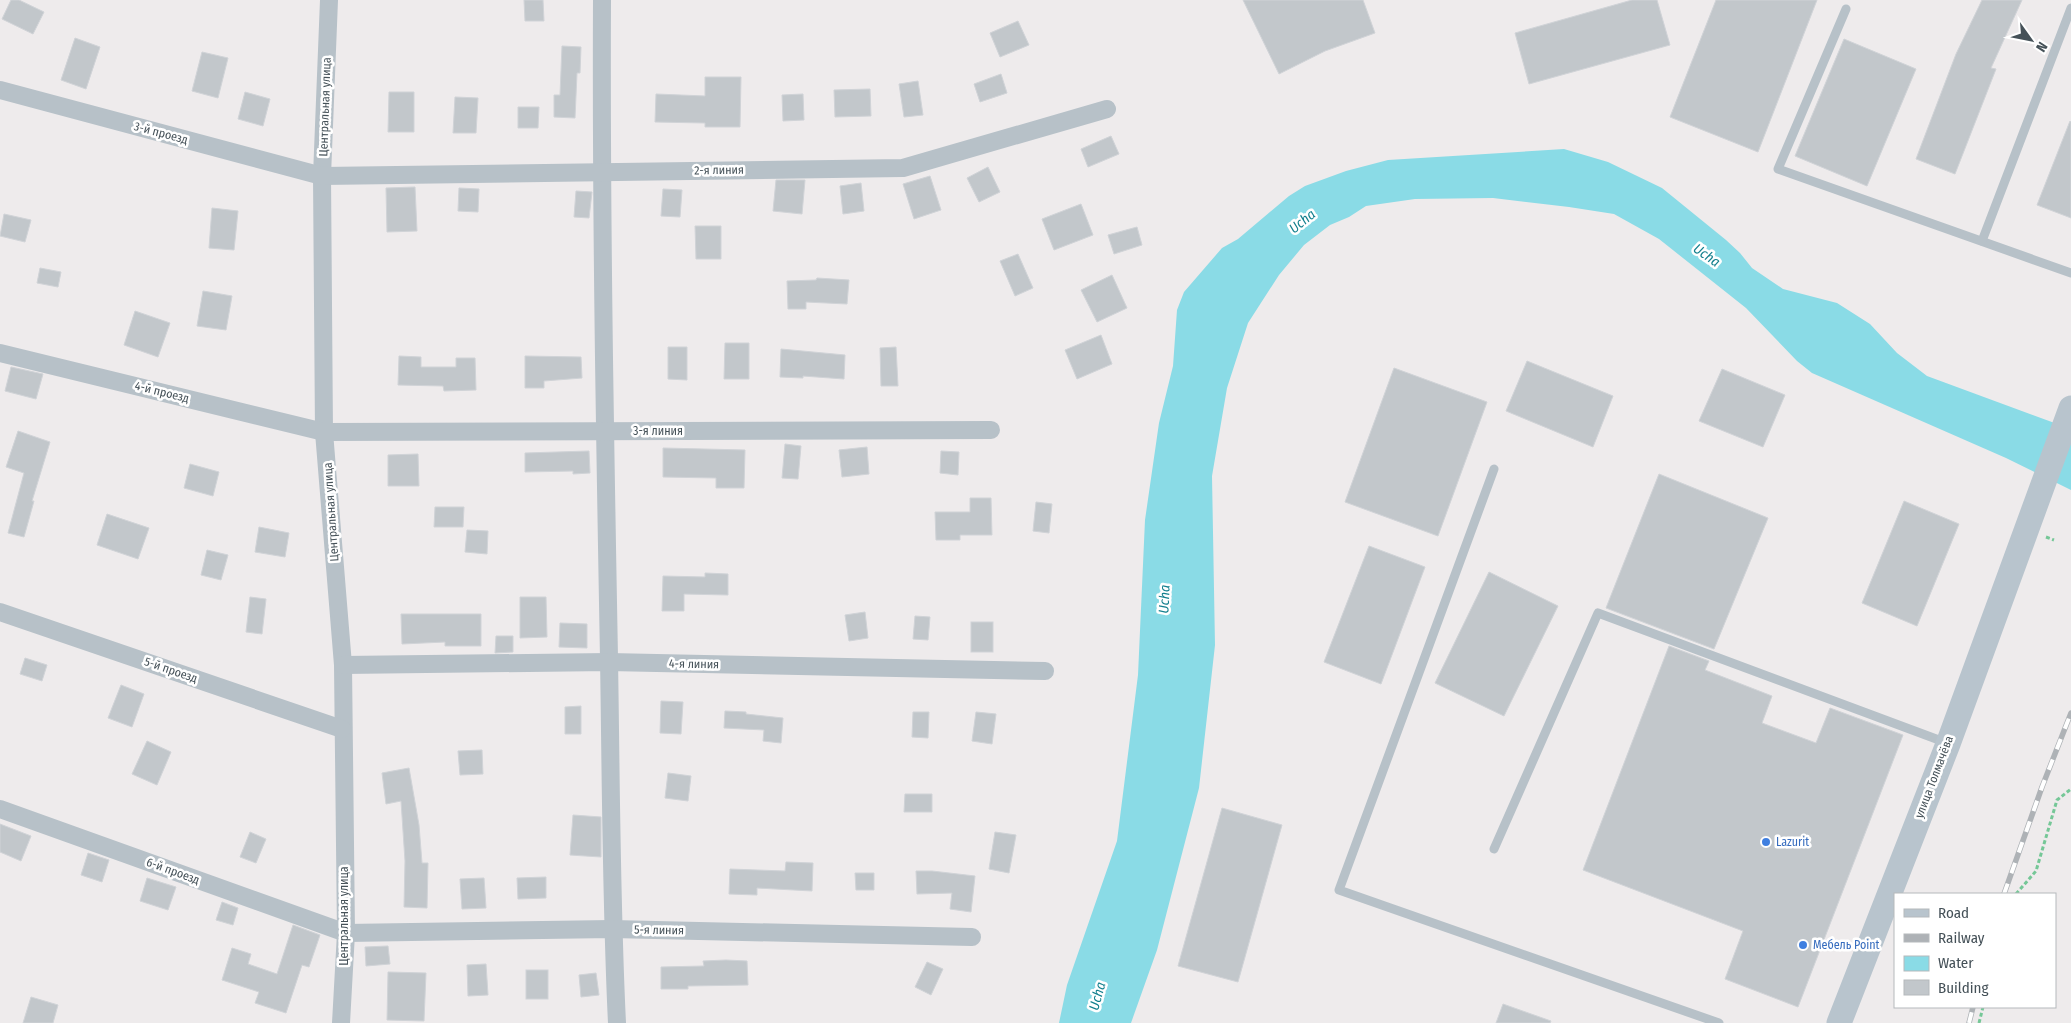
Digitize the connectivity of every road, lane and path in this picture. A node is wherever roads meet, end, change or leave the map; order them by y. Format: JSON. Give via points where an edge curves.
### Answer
{"nodes":[{"id":1,"x":329,"y":0,"type":"edge"},
{"id":2,"x":602,"y":0,"type":"edge"},
{"id":3,"x":2071,"y":8,"type":"edge"},
{"id":4,"x":1846,"y":9,"type":"dead end"},
{"id":5,"x":0,"y":90,"type":"edge"},
{"id":6,"x":1107,"y":109,"type":"dead end"},
{"id":7,"x":601,"y":172,"type":"junction"},
{"id":8,"x":322,"y":176,"type":"junction"},
{"id":9,"x":1982,"y":241,"type":"junction"},
{"id":10,"x":2071,"y":273,"type":"edge"},
{"id":11,"x":0,"y":353,"type":"edge"},
{"id":12,"x":2071,"y":408,"type":"edge"},
{"id":13,"x":991,"y":430,"type":"dead end"},
{"id":14,"x":605,"y":431,"type":"junction"},
{"id":15,"x":324,"y":432,"type":"junction"},
{"id":16,"x":1494,"y":469,"type":"dead end"},
{"id":17,"x":0,"y":612,"type":"edge"},
{"id":18,"x":609,"y":662,"type":"junction"},
{"id":19,"x":343,"y":665,"type":"junction"},
{"id":20,"x":1045,"y":671,"type":"dead end"},
{"id":21,"x":342,"y":729,"type":"junction"},
{"id":22,"x":1948,"y":744,"type":"junction"},
{"id":23,"x":2071,"y":789,"type":"edge"},
{"id":24,"x":0,"y":809,"type":"edge"},
{"id":25,"x":1494,"y":849,"type":"dead end"},
{"id":26,"x":2017,"y":893,"type":"edge"},
{"id":27,"x":612,"y":929,"type":"junction"},
{"id":28,"x":346,"y":933,"type":"junction"},
{"id":29,"x":972,"y":937,"type":"dead end"},
{"id":30,"x":1983,"y":1008,"type":"edge"},
{"id":31,"x":341,"y":1023,"type":"edge"},
{"id":32,"x":617,"y":1023,"type":"edge"},
{"id":33,"x":1719,"y":1023,"type":"edge"},
{"id":34,"x":1839,"y":1023,"type":"edge"},
{"id":35,"x":1979,"y":1023,"type":"edge"}],
"edges":[{"from":1,"to":8,"type":"street","name":"Центральная улица"},
{"from":2,"to":7,"type":"street"},
{"from":3,"to":9,"type":"lane"},
{"from":4,"to":9,"type":"lane","via":[[1778,170]]},
{"from":5,"to":8,"type":"street","name":"3-й проезд"},
{"from":6,"to":7,"type":"street","name":"2-я линия","via":[[903,168]]},
{"from":7,"to":8,"type":"street","name":"2-я линия"},
{"from":7,"to":14,"type":"street"},
{"from":8,"to":15,"type":"street","name":"Центральная улица"},
{"from":9,"to":10,"type":"lane"},
{"from":11,"to":15,"type":"street","name":"4-й проезд"},
{"from":12,"to":22,"type":"street","name":"улица Толмачёва"},
{"from":13,"to":14,"type":"street","name":"3-я линия"},
{"from":14,"to":15,"type":"street","name":"3-я линия"},
{"from":14,"to":18,"type":"street"},
{"from":15,"to":19,"type":"street","name":"Центральная улица"},
{"from":16,"to":33,"type":"lane","via":[[1339,890]]},
{"from":17,"to":21,"type":"street","name":"5-й проезд"},
{"from":18,"to":19,"type":"street","name":"4-я линия"},
{"from":18,"to":20,"type":"street","name":"4-я линия"},
{"from":18,"to":27,"type":"street"},
{"from":19,"to":21,"type":"street","name":"Центральная улица"},
{"from":21,"to":28,"type":"street","name":"Центральная улица"},
{"from":22,"to":25,"type":"lane","via":[[1598,613]]},
{"from":22,"to":34,"type":"street","name":"улица Толмачёва"},
{"from":23,"to":26,"type":"path","via":[[2057,800],[2036,871]]},
{"from":24,"to":28,"type":"street","name":"6-й проезд"},
{"from":27,"to":28,"type":"street","name":"5-я линия"},
{"from":27,"to":29,"type":"street","name":"5-я линия"},
{"from":27,"to":32,"type":"street"},
{"from":28,"to":31,"type":"street","name":"Центральная улица"},
{"from":30,"to":35,"type":"path"}]}
